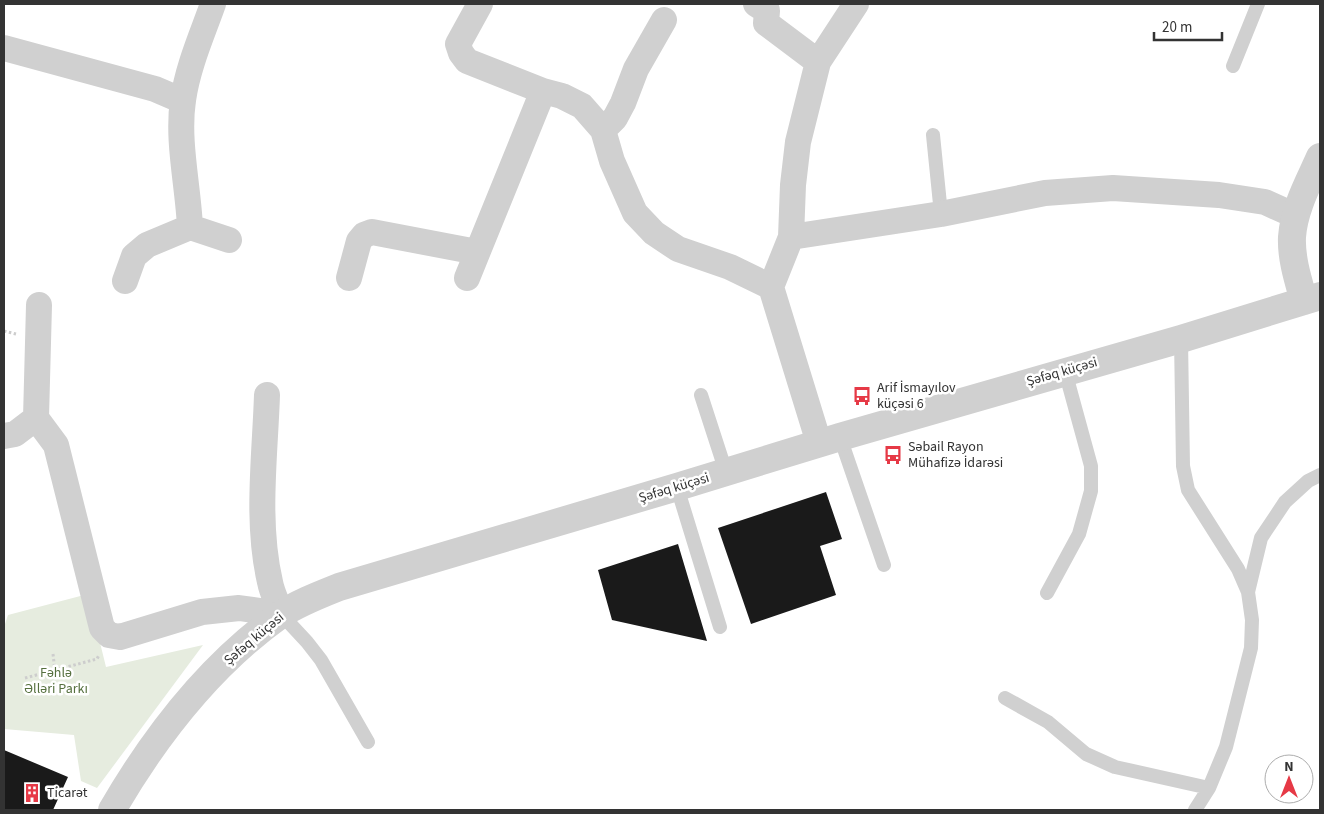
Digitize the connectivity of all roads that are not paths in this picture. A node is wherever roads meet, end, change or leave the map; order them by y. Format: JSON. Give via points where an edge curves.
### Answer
{"nodes":[{"id":1,"x":213,"y":4,"type":"edge"},
{"id":2,"x":480,"y":4,"type":"edge"},
{"id":3,"x":756,"y":4,"type":"edge"},
{"id":4,"x":856,"y":4,"type":"edge"},
{"id":5,"x":1258,"y":4,"type":"edge"},
{"id":6,"x":664,"y":20,"type":"dead end"},
{"id":7,"x":4,"y":52,"type":"edge"},
{"id":8,"x":818,"y":62,"type":"junction"},
{"id":9,"x":1233,"y":66,"type":"dead end"},
{"id":10,"x":544,"y":91,"type":"junction"},
{"id":11,"x":183,"y":101,"type":"junction"},
{"id":12,"x":603,"y":130,"type":"junction"},
{"id":13,"x":933,"y":135,"type":"dead end"},
{"id":14,"x":1320,"y":157,"type":"edge"},
{"id":15,"x":941,"y":214,"type":"junction"},
{"id":16,"x":1296,"y":216,"type":"junction"},
{"id":17,"x":190,"y":227,"type":"junction"},
{"id":18,"x":791,"y":237,"type":"junction"},
{"id":19,"x":229,"y":240,"type":"dead end"},
{"id":20,"x":477,"y":252,"type":"junction"},
{"id":21,"x":349,"y":278,"type":"dead end"},
{"id":22,"x":467,"y":278,"type":"dead end"},
{"id":23,"x":125,"y":281,"type":"dead end"},
{"id":24,"x":771,"y":287,"type":"junction"},
{"id":25,"x":1312,"y":299,"type":"edge"},
{"id":26,"x":39,"y":305,"type":"dead end"},
{"id":27,"x":1181,"y":339,"type":"junction"},
{"id":28,"x":1065,"y":371,"type":"junction"},
{"id":29,"x":701,"y":395,"type":"dead end"},
{"id":30,"x":267,"y":396,"type":"dead end"},
{"id":31,"x":36,"y":418,"type":"junction"},
{"id":32,"x":4,"y":436,"type":"edge"},
{"id":33,"x":829,"y":440,"type":"junction"},
{"id":34,"x":726,"y":472,"type":"junction"},
{"id":35,"x":1320,"y":474,"type":"edge"},
{"id":36,"x":677,"y":487,"type":"junction"},
{"id":37,"x":884,"y":565,"type":"dead end"},
{"id":38,"x":1248,"y":592,"type":"junction"},
{"id":39,"x":1047,"y":593,"type":"dead end"},
{"id":40,"x":281,"y":614,"type":"junction"},
{"id":41,"x":720,"y":627,"type":"dead end"},
{"id":42,"x":1005,"y":698,"type":"dead end"},
{"id":43,"x":368,"y":742,"type":"dead end"},
{"id":44,"x":1209,"y":788,"type":"junction"},
{"id":45,"x":112,"y":810,"type":"edge"},
{"id":46,"x":1195,"y":810,"type":"edge"}],
"edges":[{"from":1,"to":11,"type":"street","via":[[189,71]]},
{"from":2,"to":10,"type":"street","via":[[458,44],[461,53],[467,61]]},
{"from":3,"to":8,"type":"street","via":[[767,11],[766,23]]},
{"from":4,"to":8,"type":"street"},
{"from":5,"to":9,"type":"lane"},
{"from":6,"to":12,"type":"street","via":[[636,69],[623,104]]},
{"from":7,"to":11,"type":"street","via":[[156,89]]},
{"from":8,"to":18,"type":"street","via":[[798,142]]},
{"from":10,"to":12,"type":"street","via":[[582,106]]},
{"from":10,"to":20,"type":"street"},
{"from":11,"to":17,"type":"street","via":[[182,144]]},
{"from":12,"to":24,"type":"street","via":[[612,161],[635,213],[654,233],[678,249],[730,266]]},
{"from":13,"to":15,"type":"lane"},
{"from":14,"to":16,"type":"street"},
{"from":15,"to":16,"type":"street","via":[[1045,193],[1113,188],[1218,195],[1265,202]]},
{"from":15,"to":18,"type":"street"},
{"from":16,"to":25,"type":"street","via":[[1292,236],[1293,259]]},
{"from":17,"to":19,"type":"street"},
{"from":17,"to":23,"type":"street","via":[[148,245],[134,256]]},
{"from":18,"to":24,"type":"street"},
{"from":20,"to":21,"type":"street","via":[[372,232],[359,240]]},
{"from":20,"to":22,"type":"street"},
{"from":24,"to":33,"type":"street"},
{"from":25,"to":27,"type":"street","name":"Şəfəq küçəsi"},
{"from":26,"to":31,"type":"street"},
{"from":27,"to":28,"type":"street","name":"Şəfəq küçəsi"},
{"from":27,"to":38,"type":"lane","via":[[1183,466],[1188,490],[1238,569]]},
{"from":28,"to":33,"type":"street","name":"Şəfəq küçəsi"},
{"from":28,"to":39,"type":"lane","via":[[1092,466],[1092,491],[1079,534]]},
{"from":29,"to":34,"type":"lane"},
{"from":30,"to":40,"type":"street","via":[[264,541],[270,583]]},
{"from":31,"to":32,"type":"street","via":[[15,434]]},
{"from":31,"to":40,"type":"street","via":[[56,445],[102,628],[109,635],[120,636],[202,612],[239,608]]},
{"from":33,"to":34,"type":"street","name":"Şəfəq küçəsi"},
{"from":33,"to":37,"type":"lane"},
{"from":34,"to":36,"type":"street","name":"Şəfəq küçəsi"},
{"from":35,"to":38,"type":"lane","via":[[1285,502],[1262,538]]},
{"from":36,"to":40,"type":"street","name":"Şəfəq küçəsi","via":[[347,584]]},
{"from":36,"to":41,"type":"lane"},
{"from":38,"to":44,"type":"lane","via":[[1251,648],[1226,747]]},
{"from":40,"to":43,"type":"lane","via":[[321,660]]},
{"from":40,"to":45,"type":"street","name":"Şəfəq küçəsi","via":[[213,673],[170,722]]},
{"from":42,"to":44,"type":"lane","via":[[1048,722],[1086,754],[1114,767]]},
{"from":44,"to":46,"type":"lane"}]}
